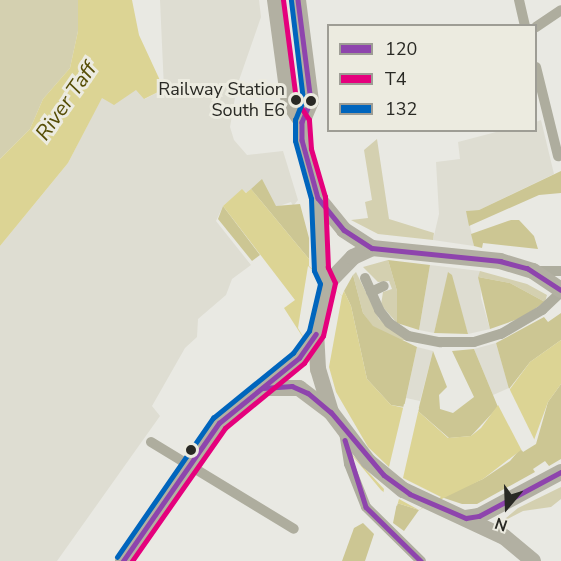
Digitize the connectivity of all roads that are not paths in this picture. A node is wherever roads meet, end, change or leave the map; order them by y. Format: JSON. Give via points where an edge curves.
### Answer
{"nodes":[{"id":1,"x":274,"y":0,"type":"edge"},
{"id":2,"x":298,"y":0,"type":"edge"},
{"id":3,"x":519,"y":0,"type":"edge"},
{"id":4,"x":561,"y":10,"type":"edge"},
{"id":5,"x":525,"y":24,"type":"edge"},
{"id":6,"x":537,"y":26,"type":"edge"},
{"id":7,"x":537,"y":71,"type":"edge"},
{"id":8,"x":302,"y":122,"type":"junction"},
{"id":9,"x":558,"y":156,"type":"dead end"},
{"id":10,"x":318,"y":198,"type":"junction"},
{"id":11,"x":372,"y":248,"type":"junction"},
{"id":12,"x":533,"y":271,"type":"junction"},
{"id":13,"x":561,"y":271,"type":"edge"},
{"id":14,"x":365,"y":278,"type":"dead end"},
{"id":15,"x":328,"y":283,"type":"junction"},
{"id":16,"x":384,"y":286,"type":"dead end"},
{"id":17,"x":561,"y":291,"type":"edge"},
{"id":18,"x":370,"y":292,"type":"junction"},
{"id":19,"x":313,"y":340,"type":"junction"},
{"id":20,"x":263,"y":388,"type":"junction"},
{"id":21,"x":326,"y":408,"type":"junction"},
{"id":22,"x":345,"y":439,"type":"junction"},
{"id":23,"x":151,"y":442,"type":"dead end"},
{"id":24,"x":189,"y":466,"type":"junction"},
{"id":25,"x":561,"y":472,"type":"edge"},
{"id":26,"x":466,"y":518,"type":"junction"},
{"id":27,"x":294,"y":530,"type":"dead end"},
{"id":28,"x":123,"y":561,"type":"edge"},
{"id":29,"x":422,"y":561,"type":"edge"},
{"id":30,"x":533,"y":561,"type":"edge"}],
"edges":[{"from":1,"to":8,"type":"main road","via":[[289,103]]},
{"from":2,"to":8,"type":"main road","via":[[311,101]]},
{"from":3,"to":5,"type":"street"},
{"from":4,"to":6,"type":"street"},
{"from":7,"to":9,"type":"street"},
{"from":8,"to":10,"type":"main road","via":[[302,140]]},
{"from":10,"to":11,"type":"main road","via":[[344,230]]},
{"from":10,"to":15,"type":"main road","via":[[321,270]]},
{"from":11,"to":12,"type":"main road","via":[[500,261]]},
{"from":11,"to":15,"type":"main road","via":[[353,257]]},
{"from":12,"to":13,"type":"street"},
{"from":12,"to":17,"type":"main road"},
{"from":14,"to":18,"type":"street"},
{"from":15,"to":19,"type":"main road"},
{"from":16,"to":18,"type":"street"},
{"from":17,"to":18,"type":"street","via":[[542,310],[508,330],[474,342],[453,343],[408,336],[379,310]]},
{"from":19,"to":20,"type":"main road"},
{"from":19,"to":21,"type":"main road"},
{"from":20,"to":21,"type":"main road","via":[[292,386]]},
{"from":20,"to":24,"type":"main road","via":[[231,409]]},
{"from":21,"to":22,"type":"main road"},
{"from":22,"to":26,"type":"main road","via":[[384,475],[430,503]]},
{"from":22,"to":29,"type":"street","via":[[366,507]]},
{"from":23,"to":24,"type":"street"},
{"from":24,"to":27,"type":"street"},
{"from":24,"to":28,"type":"main road"},
{"from":25,"to":26,"type":"main road","via":[[479,516]]},
{"from":26,"to":30,"type":"main road","via":[[499,535]]}]}
